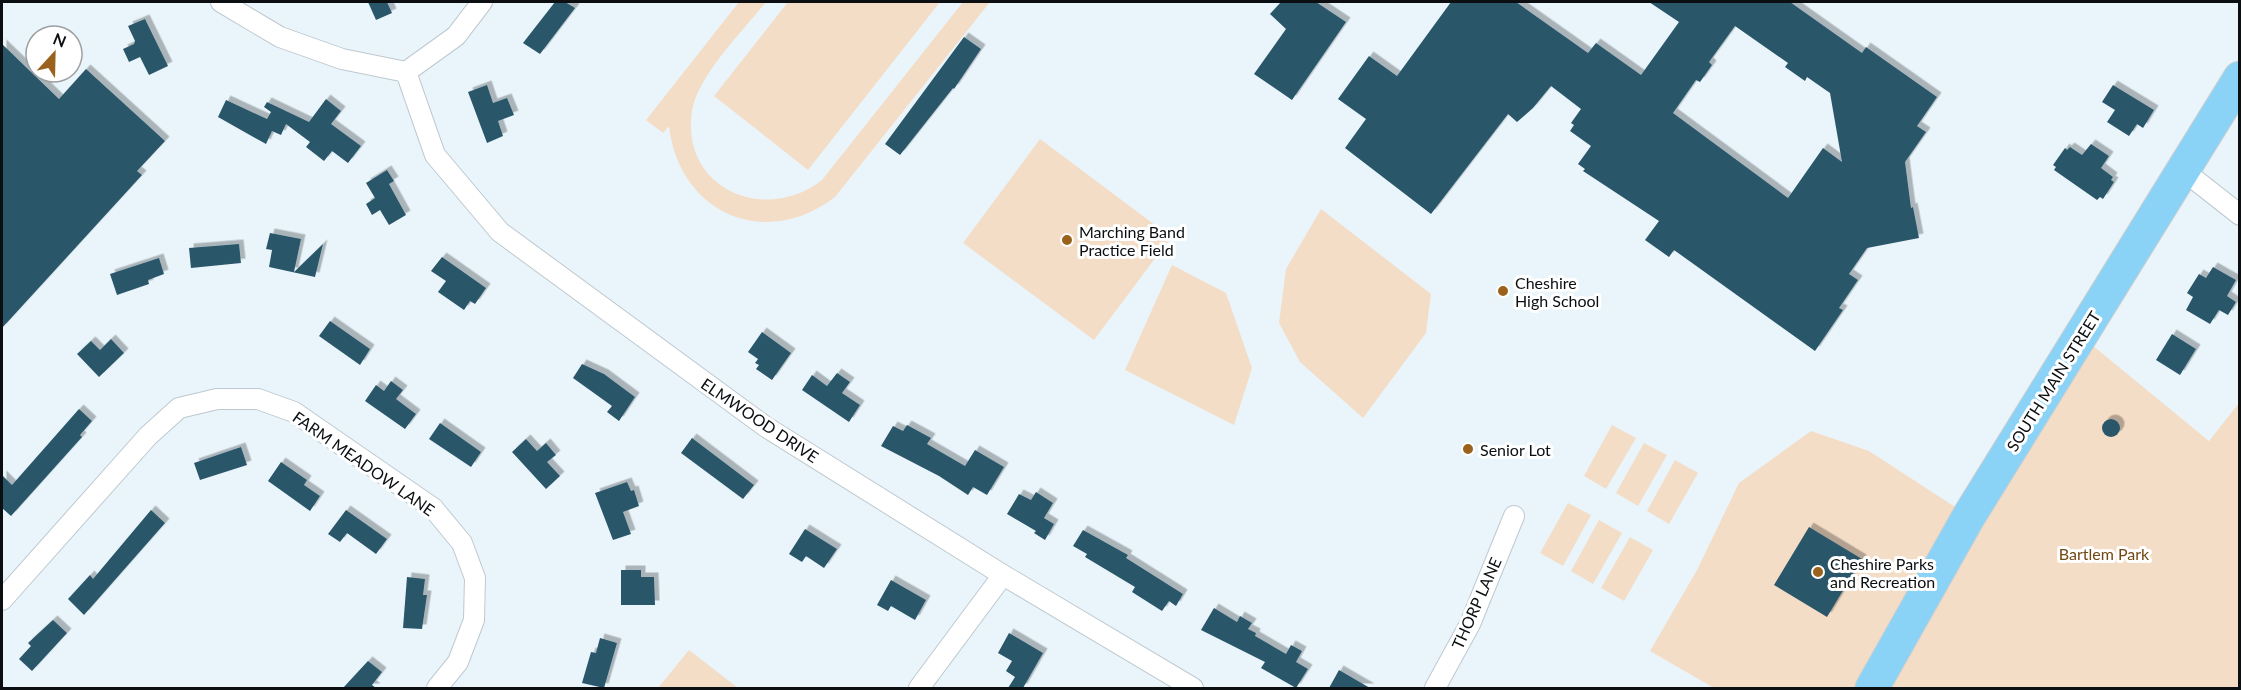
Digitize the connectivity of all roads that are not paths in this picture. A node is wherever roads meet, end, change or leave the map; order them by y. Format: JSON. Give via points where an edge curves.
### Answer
{"nodes":[{"id":1,"x":221,"y":2,"type":"edge"},
{"id":2,"x":482,"y":2,"type":"edge"},
{"id":3,"x":406,"y":72,"type":"junction"},
{"id":4,"x":2240,"y":78,"type":"edge"},
{"id":5,"x":2184,"y":171,"type":"junction"},
{"id":6,"x":2240,"y":215,"type":"edge"},
{"id":7,"x":1514,"y":516,"type":"dead end"},
{"id":8,"x":1003,"y":575,"type":"junction"},
{"id":9,"x":2,"y":600,"type":"edge"},
{"id":10,"x":437,"y":688,"type":"edge"},
{"id":11,"x":919,"y":688,"type":"edge"},
{"id":12,"x":1193,"y":688,"type":"edge"},
{"id":13,"x":1435,"y":688,"type":"edge"},
{"id":14,"x":1872,"y":688,"type":"edge"}],
"edges":[{"from":1,"to":3,"type":"street","via":[[280,37],[342,60]]},
{"from":2,"to":3,"type":"street","via":[[456,36]]},
{"from":3,"to":8,"type":"street","name":"ELMWOOD DRIVE","via":[[435,155],[500,232],[766,427]]},
{"from":4,"to":5,"type":"highway","name":"SOUTH MAIN STREET"},
{"from":5,"to":6,"type":"street"},
{"from":5,"to":14,"type":"highway","name":"SOUTH MAIN STREET","via":[[1969,516]]},
{"from":7,"to":13,"type":"street","name":"THORP LANE","via":[[1470,624]]},
{"from":8,"to":11,"type":"street"},
{"from":8,"to":12,"type":"street","name":"ELMWOOD DRIVE"},
{"from":9,"to":10,"type":"street","name":"FARM MEADOW LANE","via":[[148,436],[179,408],[217,399],[258,399],[294,412],[433,508],[462,543],[475,578],[474,620],[458,662]]}]}
